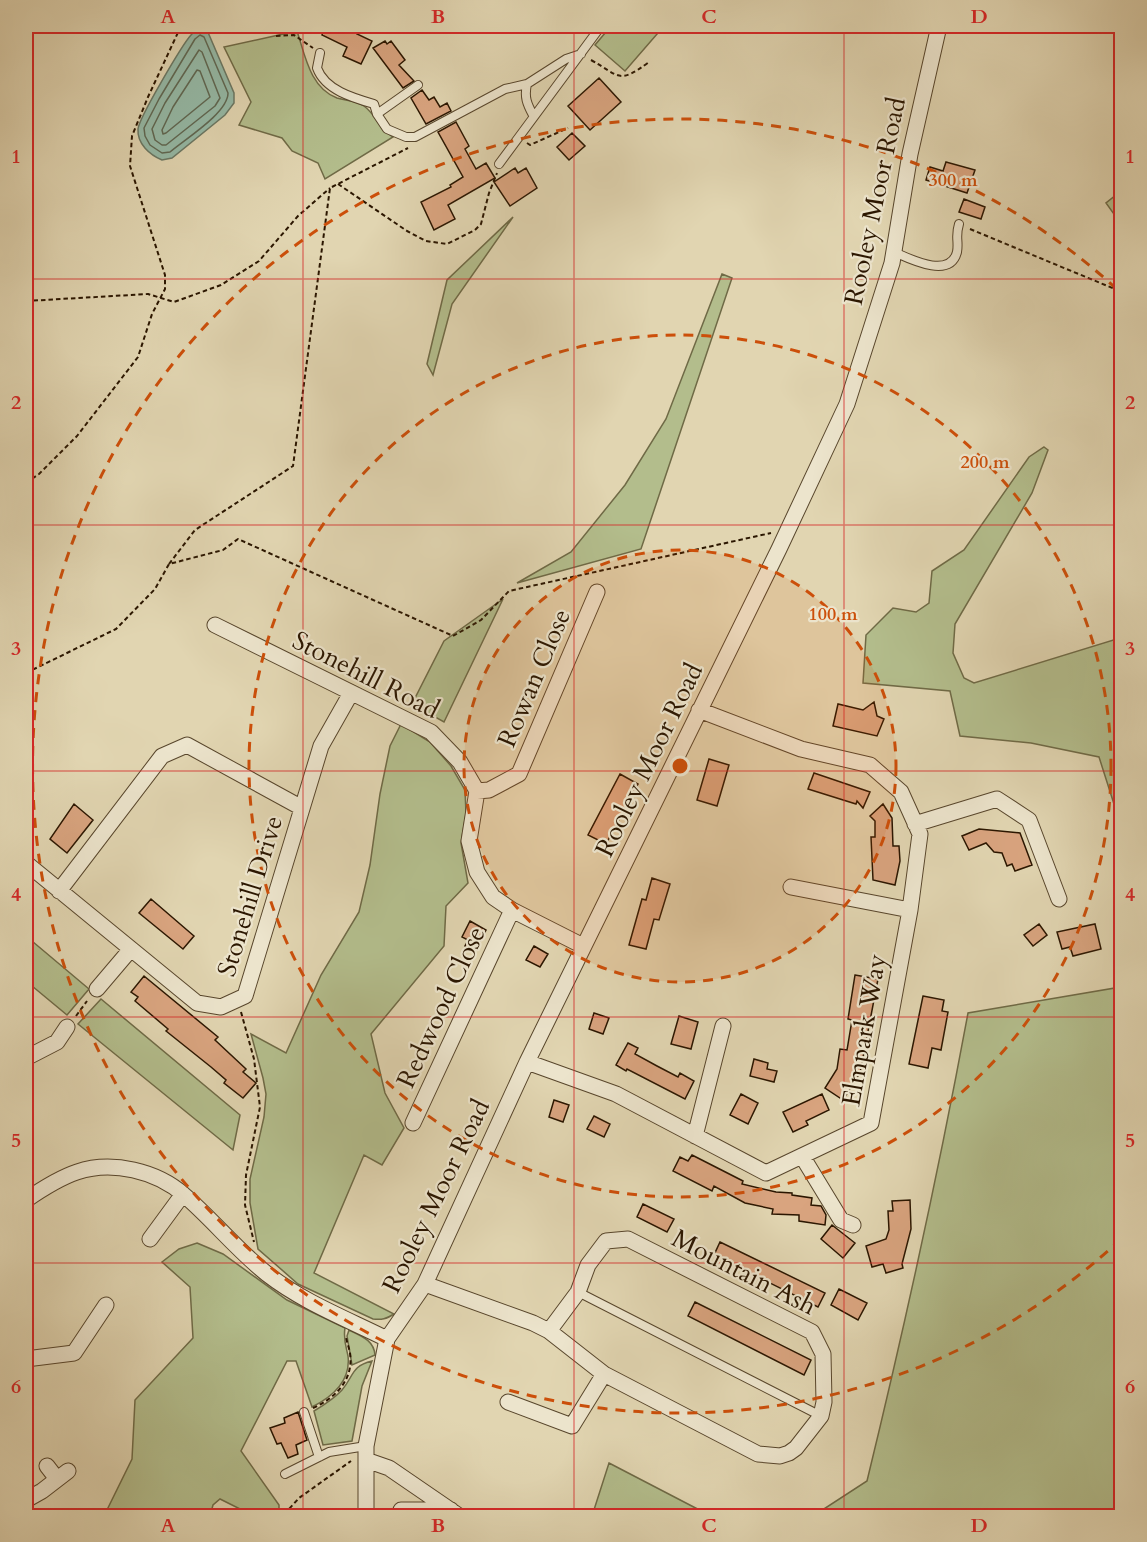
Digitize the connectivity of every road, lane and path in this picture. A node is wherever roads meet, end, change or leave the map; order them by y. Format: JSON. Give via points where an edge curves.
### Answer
{"nodes":[{"id":1,"x":181,"y":26,"type":"edge"},
{"id":2,"x":602,"y":26,"type":"edge"},
{"id":3,"x":939,"y":26,"type":"edge"},
{"id":4,"x":276,"y":36,"type":"dead end"},
{"id":5,"x":320,"y":53,"type":"joint"},
{"id":6,"x":581,"y":54,"type":"junction"},
{"id":7,"x":649,"y":62,"type":"dead end"},
{"id":8,"x":527,"y":84,"type":"junction"},
{"id":9,"x":418,"y":86,"type":"dead end"},
{"id":10,"x":377,"y":114,"type":"junction"},
{"id":11,"x":534,"y":115,"type":"junction"},
{"id":12,"x":568,"y":128,"type":"dead end"},
{"id":13,"x":415,"y":137,"type":"junction"},
{"id":14,"x":517,"y":138,"type":"junction"},
{"id":15,"x":499,"y":164,"type":"joint"},
{"id":16,"x":338,"y":184,"type":"junction"},
{"id":17,"x":330,"y":188,"type":"junction"},
{"id":18,"x":959,"y":224,"type":"joint"},
{"id":19,"x":894,"y":252,"type":"junction"},
{"id":20,"x":1122,"y":292,"type":"edge"},
{"id":21,"x":161,"y":298,"type":"junction"},
{"id":22,"x":26,"y":301,"type":"edge"},
{"id":23,"x":26,"y":483,"type":"edge"},
{"id":24,"x":789,"y":528,"type":"junction"},
{"id":25,"x":169,"y":564,"type":"junction"},
{"id":26,"x":597,"y":592,"type":"dead end"},
{"id":27,"x":215,"y":625,"type":"dead end"},
{"id":28,"x":26,"y":673,"type":"edge"},
{"id":29,"x":351,"y":693,"type":"junction"},
{"id":30,"x":699,"y":710,"type":"junction"},
{"id":31,"x":477,"y":791,"type":"junction"},
{"id":32,"x":302,"y":808,"type":"junction"},
{"id":33,"x":915,"y":824,"type":"junction"},
{"id":34,"x":26,"y":863,"type":"edge"},
{"id":35,"x":791,"y":887,"type":"dead end"},
{"id":36,"x":59,"y":891,"type":"junction"},
{"id":37,"x":1059,"y":899,"type":"dead end"},
{"id":38,"x":512,"y":910,"type":"junction"},
{"id":39,"x":910,"y":910,"type":"junction"},
{"id":40,"x":583,"y":946,"type":"junction"},
{"id":41,"x":131,"y":949,"type":"junction"},
{"id":42,"x":97,"y":989,"type":"joint"},
{"id":43,"x":237,"y":999,"type":"junction"},
{"id":44,"x":723,"y":1026,"type":"dead end"},
{"id":45,"x":67,"y":1027,"type":"joint"},
{"id":46,"x":26,"y":1058,"type":"edge"},
{"id":47,"x":527,"y":1062,"type":"junction"},
{"id":48,"x":413,"y":1123,"type":"dead end"},
{"id":49,"x":695,"y":1136,"type":"junction"},
{"id":50,"x":802,"y":1156,"type":"junction"},
{"id":51,"x":183,"y":1194,"type":"junction"},
{"id":52,"x":26,"y":1200,"type":"edge"},
{"id":53,"x":853,"y":1225,"type":"dead end"},
{"id":54,"x":150,"y":1239,"type":"dead end"},
{"id":55,"x":252,"y":1260,"type":"junction"},
{"id":56,"x":425,"y":1284,"type":"junction"},
{"id":57,"x":578,"y":1292,"type":"junction"},
{"id":58,"x":106,"y":1305,"type":"dead end"},
{"id":59,"x":351,"y":1321,"type":"junction"},
{"id":60,"x":549,"y":1331,"type":"junction"},
{"id":61,"x":387,"y":1339,"type":"junction"},
{"id":62,"x":26,"y":1359,"type":"edge"},
{"id":63,"x":604,"y":1374,"type":"junction"},
{"id":64,"x":508,"y":1402,"type":"dead end"},
{"id":65,"x":304,"y":1412,"type":"joint"},
{"id":66,"x":821,"y":1416,"type":"junction"},
{"id":67,"x":366,"y":1453,"type":"junction"},
{"id":68,"x":319,"y":1457,"type":"junction"},
{"id":69,"x":47,"y":1466,"type":"dead end"},
{"id":70,"x":285,"y":1473,"type":"dead end"},
{"id":71,"x":412,"y":1484,"type":"junction"},
{"id":72,"x":26,"y":1500,"type":"edge"},
{"id":73,"x":397,"y":1513,"type":"edge"},
{"id":74,"x":455,"y":1513,"type":"edge"},
{"id":75,"x":290,"y":1516,"type":"edge"},
{"id":76,"x":366,"y":1516,"type":"edge"}],
"edges":[{"from":1,"to":21,"type":"path","via":[[132,136],[130,166],[165,275]]},
{"from":2,"to":6,"type":"lane"},
{"from":3,"to":19,"type":"street","name":"Rooley Moor Road","via":[[910,153]]},
{"from":4,"to":5,"type":"path","via":[[294,35]]},
{"from":5,"to":10,"type":"lane","via":[[317,68],[324,81],[374,104]]},
{"from":6,"to":7,"type":"path","via":[[620,77]]},
{"from":6,"to":8,"type":"lane"},
{"from":6,"to":11,"type":"lane"},
{"from":8,"to":11,"type":"lane","via":[[527,105]]},
{"from":8,"to":13,"type":"lane","via":[[505,89]]},
{"from":9,"to":10,"type":"lane"},
{"from":10,"to":13,"type":"lane","via":[[387,129]]},
{"from":11,"to":14,"type":"lane"},
{"from":12,"to":14,"type":"path","via":[[530,145]]},
{"from":13,"to":16,"type":"path","via":[[414,145]]},
{"from":14,"to":15,"type":"lane"},
{"from":15,"to":16,"type":"path","via":[[481,224],[447,244],[426,241],[406,231]]},
{"from":16,"to":17,"type":"path"},
{"from":17,"to":21,"type":"path","via":[[298,216],[259,261],[221,285],[174,302]]},
{"from":17,"to":25,"type":"path","via":[[293,466],[195,530]]},
{"from":18,"to":19,"type":"lane","via":[[955,235],[957,252],[938,267]]},
{"from":18,"to":20,"type":"path"},
{"from":19,"to":24,"type":"street","name":"Rooley Moor Road","via":[[847,404]]},
{"from":21,"to":22,"type":"path","via":[[148,294]]},
{"from":21,"to":23,"type":"path","via":[[138,357],[117,387],[76,436]]},
{"from":24,"to":25,"type":"path","via":[[509,591],[481,620],[453,636],[238,538],[224,550]]},
{"from":24,"to":30,"type":"street","name":"Rooley Moor Road"},
{"from":25,"to":28,"type":"path","via":[[155,589],[116,629]]},
{"from":26,"to":31,"type":"street","name":"Rowan Close","via":[[519,774],[489,790]]},
{"from":27,"to":29,"type":"street","name":"Stonehill Road"},
{"from":29,"to":31,"type":"street","name":"Stonehill Road","via":[[431,732],[460,762]]},
{"from":29,"to":32,"type":"street","name":"Stonehill Drive","via":[[321,746]]},
{"from":30,"to":33,"type":"street","name":"Elmpark Way","via":[[801,749],[870,765],[901,792]]},
{"from":30,"to":40,"type":"street","name":"Rooley Moor Road"},
{"from":31,"to":38,"type":"street","via":[[469,841],[477,872],[493,897]]},
{"from":32,"to":36,"type":"street","via":[[187,745],[162,756]]},
{"from":32,"to":43,"type":"street","name":"Stonehill Drive","via":[[245,996]]},
{"from":33,"to":37,"type":"street","via":[[997,799],[1029,820]]},
{"from":33,"to":39,"type":"street","name":"Elmpark Way","via":[[921,834]]},
{"from":34,"to":36,"type":"street","name":"Stonehill Drive"},
{"from":35,"to":39,"type":"street"},
{"from":36,"to":41,"type":"street","name":"Stonehill Drive"},
{"from":38,"to":40,"type":"street"},
{"from":38,"to":48,"type":"street","name":"Redwood Close"},
{"from":39,"to":50,"type":"street","name":"Elmpark Way","via":[[871,1123]]},
{"from":40,"to":47,"type":"street","name":"Rooley Moor Road"},
{"from":41,"to":42,"type":"street"},
{"from":41,"to":43,"type":"street","name":"Stonehill Drive","via":[[197,1003],[221,1007]]},
{"from":42,"to":45,"type":"path"},
{"from":43,"to":55,"type":"path","via":[[254,1059],[260,1107],[246,1174],[245,1205],[254,1244]]},
{"from":44,"to":49,"type":"street"},
{"from":45,"to":46,"type":"street","via":[[57,1042]]},
{"from":47,"to":49,"type":"street","name":"Elmpark Way","via":[[616,1094]]},
{"from":47,"to":56,"type":"street","name":"Rooley Moor Road"},
{"from":49,"to":50,"type":"street","name":"Elmpark Way","via":[[766,1173]]},
{"from":50,"to":53,"type":"street","via":[[841,1220]]},
{"from":51,"to":52,"type":"street","via":[[141,1172],[109,1167],[59,1179]]},
{"from":51,"to":54,"type":"street"},
{"from":51,"to":55,"type":"street"},
{"from":55,"to":59,"type":"street","via":[[305,1299]]},
{"from":56,"to":60,"type":"street"},
{"from":56,"to":61,"type":"street","name":"Rooley Moor Road"},
{"from":57,"to":60,"type":"street","name":"Mountain Ash"},
{"from":57,"to":66,"type":"lane"},
{"from":57,"to":66,"type":"street","name":"Mountain Ash","via":[[588,1265],[606,1241],[628,1239],[812,1332],[824,1354]]},
{"from":58,"to":62,"type":"street","via":[[74,1353]]},
{"from":59,"to":61,"type":"street"},
{"from":59,"to":65,"type":"path","via":[[346,1336],[350,1369],[344,1384],[326,1402]]},
{"from":60,"to":63,"type":"street"},
{"from":61,"to":67,"type":"street","name":"Rooley Moor Road"},
{"from":63,"to":64,"type":"street","via":[[572,1426]]},
{"from":63,"to":66,"type":"street","via":[[758,1454],[789,1453]]},
{"from":65,"to":68,"type":"lane"},
{"from":67,"to":68,"type":"lane","via":[[329,1452]]},
{"from":67,"to":71,"type":"street"},
{"from":67,"to":75,"type":"path","via":[[299,1498],[289,1509]]},
{"from":67,"to":76,"type":"street","name":"Rooley Moor Road"},
{"from":68,"to":70,"type":"lane"},
{"from":69,"to":72,"type":"street","via":[[63,1475]]},
{"from":71,"to":73,"type":"street"},
{"from":71,"to":74,"type":"street"},
{"from":73,"to":74,"type":"street"}]}
